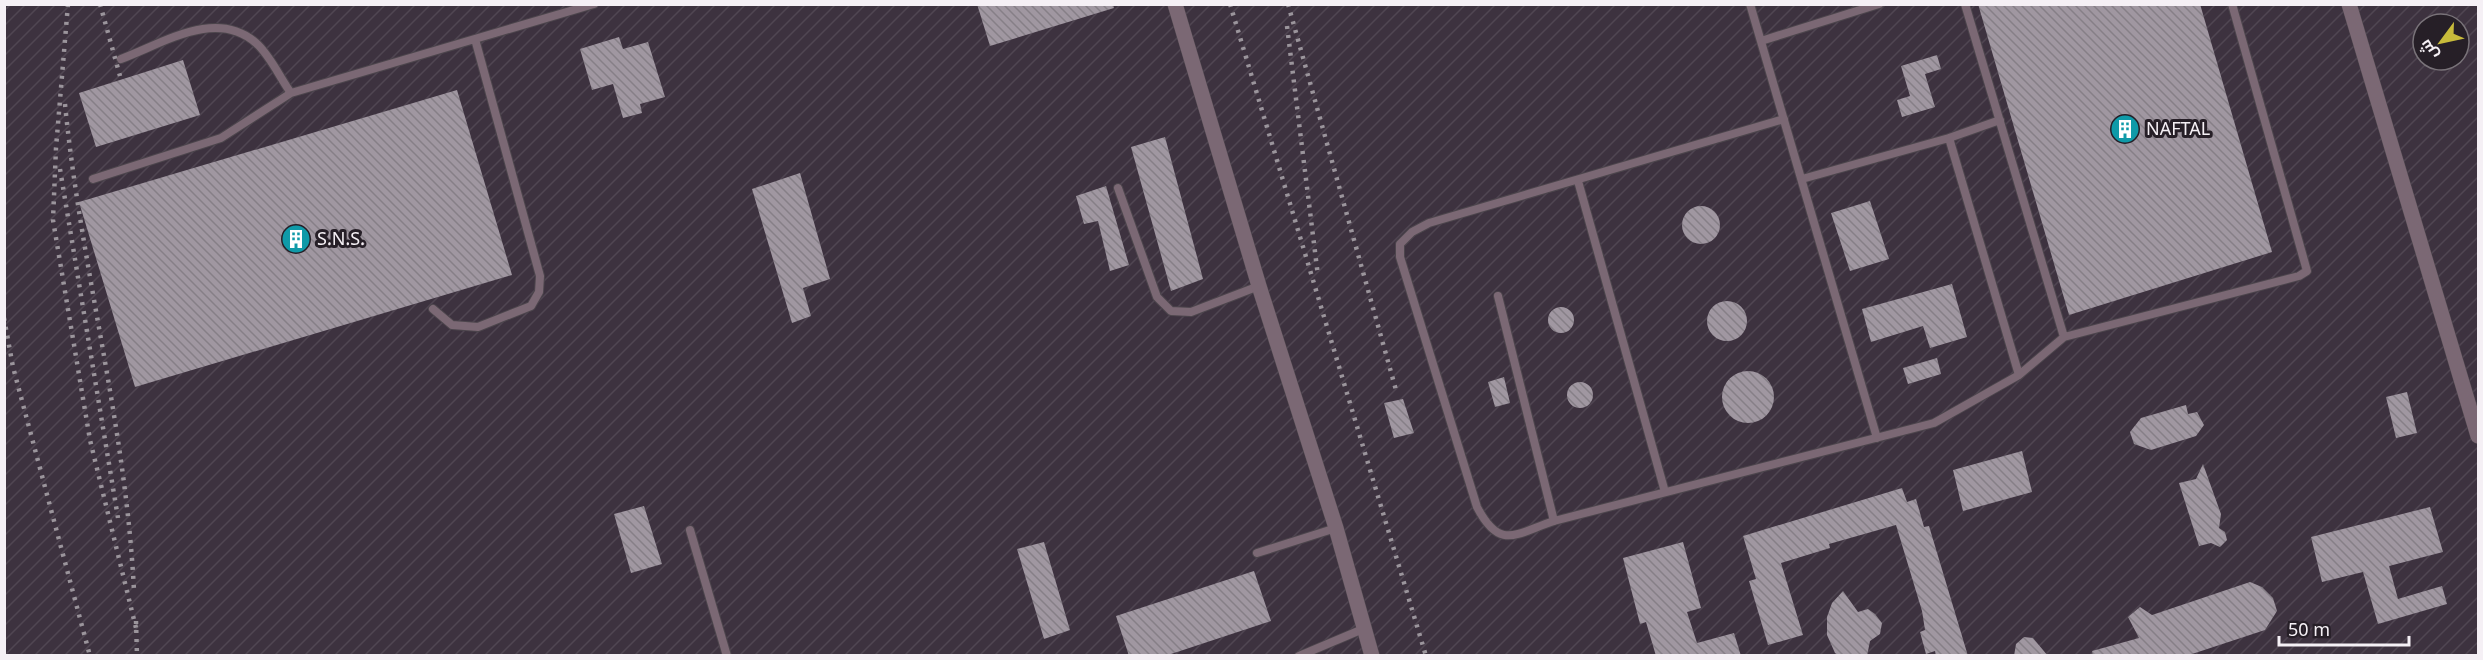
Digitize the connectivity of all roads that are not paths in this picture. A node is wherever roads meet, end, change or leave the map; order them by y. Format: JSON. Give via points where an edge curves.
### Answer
{"nodes":[{"id":1,"x":594,"y":4,"type":"edge"},
{"id":2,"x":1175,"y":4,"type":"edge"},
{"id":3,"x":1750,"y":4,"type":"edge"},
{"id":4,"x":1879,"y":4,"type":"edge"},
{"id":5,"x":1965,"y":4,"type":"edge"},
{"id":6,"x":2232,"y":4,"type":"edge"},
{"id":7,"x":2349,"y":4,"type":"edge"},
{"id":8,"x":475,"y":39,"type":"junction"},
{"id":9,"x":1761,"y":41,"type":"junction"},
{"id":10,"x":121,"y":59,"type":"dead end"},
{"id":11,"x":291,"y":93,"type":"junction"},
{"id":12,"x":1784,"y":119,"type":"junction"},
{"id":13,"x":2000,"y":120,"type":"junction"},
{"id":14,"x":1948,"y":138,"type":"junction"},
{"id":15,"x":93,"y":179,"type":"dead end"},
{"id":16,"x":1802,"y":180,"type":"junction"},
{"id":17,"x":1578,"y":181,"type":"junction"},
{"id":18,"x":1118,"y":188,"type":"dead end"},
{"id":19,"x":1259,"y":285,"type":"junction"},
{"id":20,"x":1498,"y":297,"type":"dead end"},
{"id":21,"x":433,"y":309,"type":"dead end"},
{"id":22,"x":2064,"y":337,"type":"junction"},
{"id":23,"x":2019,"y":375,"type":"junction"},
{"id":24,"x":2478,"y":436,"type":"edge"},
{"id":25,"x":1877,"y":438,"type":"junction"},
{"id":26,"x":1665,"y":492,"type":"junction"},
{"id":27,"x":1554,"y":521,"type":"junction"},
{"id":28,"x":1336,"y":528,"type":"junction"},
{"id":29,"x":690,"y":530,"type":"dead end"},
{"id":30,"x":1257,"y":553,"type":"dead end"},
{"id":31,"x":1363,"y":628,"type":"junction"},
{"id":32,"x":727,"y":656,"type":"edge"},
{"id":33,"x":1299,"y":656,"type":"edge"},
{"id":34,"x":1372,"y":656,"type":"edge"}],
"edges":[{"from":1,"to":8,"type":"lane"},
{"from":2,"to":19,"type":"street"},
{"from":3,"to":9,"type":"lane"},
{"from":4,"to":9,"type":"lane"},
{"from":5,"to":13,"type":"lane"},
{"from":6,"to":22,"type":"lane","via":[[2307,271]]},
{"from":7,"to":24,"type":"street"},
{"from":8,"to":11,"type":"lane"},
{"from":8,"to":21,"type":"lane","via":[[540,276],[539,292],[531,306],[478,327],[452,325]]},
{"from":9,"to":12,"type":"lane"},
{"from":10,"to":11,"type":"lane","via":[[207,26],[231,27],[257,44]]},
{"from":11,"to":15,"type":"lane","via":[[221,138]]},
{"from":12,"to":16,"type":"lane"},
{"from":12,"to":17,"type":"lane"},
{"from":13,"to":14,"type":"lane"},
{"from":13,"to":22,"type":"lane"},
{"from":14,"to":16,"type":"lane"},
{"from":14,"to":23,"type":"lane"},
{"from":16,"to":25,"type":"lane"},
{"from":17,"to":26,"type":"lane"},
{"from":17,"to":27,"type":"lane","via":[[1429,223],[1400,244],[1400,257],[1487,526],[1496,534],[1509,536]]},
{"from":18,"to":19,"type":"lane","via":[[1156,297],[1171,311],[1191,312]]},
{"from":19,"to":28,"type":"street"},
{"from":20,"to":27,"type":"lane"},
{"from":22,"to":23,"type":"lane"},
{"from":23,"to":25,"type":"lane","via":[[1934,423]]},
{"from":25,"to":26,"type":"lane"},
{"from":26,"to":27,"type":"lane"},
{"from":28,"to":30,"type":"lane"},
{"from":28,"to":31,"type":"street"},
{"from":29,"to":32,"type":"lane"},
{"from":31,"to":33,"type":"lane"},
{"from":31,"to":34,"type":"street"}]}
